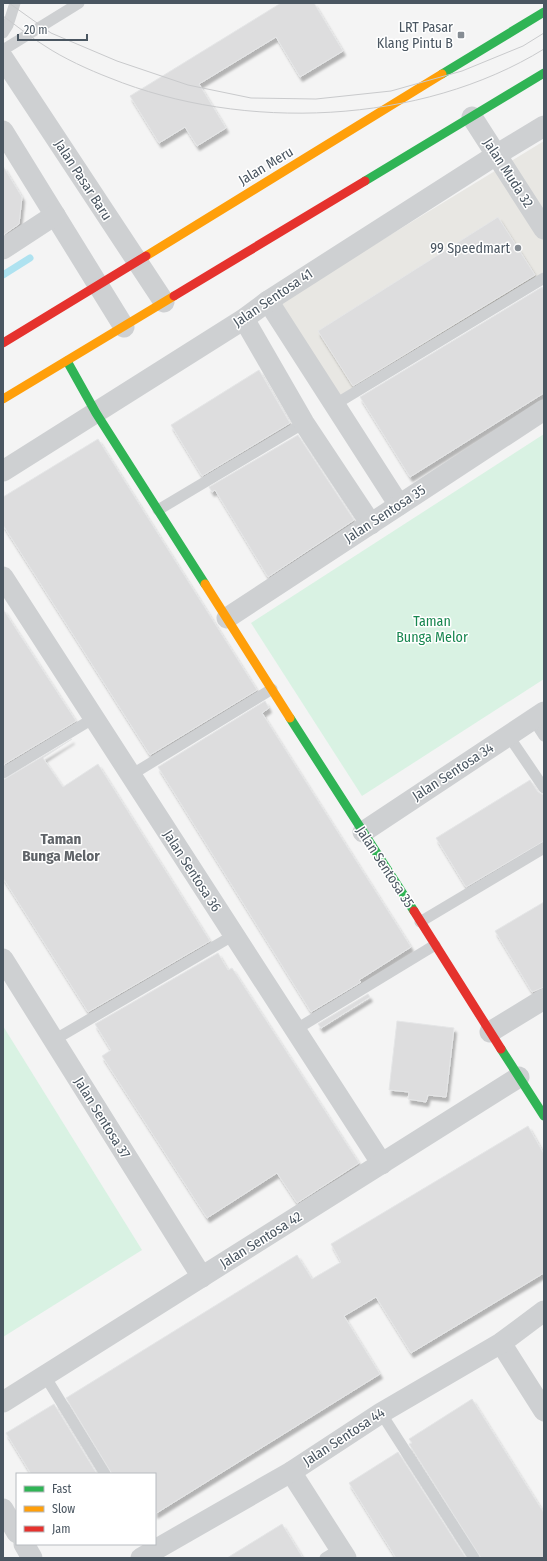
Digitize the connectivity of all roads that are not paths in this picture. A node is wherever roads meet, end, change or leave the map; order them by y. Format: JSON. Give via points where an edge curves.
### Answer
{"nodes":[{"id":1,"x":15,"y":3,"type":"edge"},
{"id":2,"x":79,"y":3,"type":"edge"},
{"id":3,"x":544,"y":12,"type":"edge"},
{"id":4,"x":3,"y":33,"type":"edge"},
{"id":5,"x":3,"y":50,"type":"edge"},
{"id":6,"x":3,"y":58,"type":"edge"},
{"id":7,"x":544,"y":72,"type":"edge"},
{"id":8,"x":472,"y":117,"type":"junction"},
{"id":9,"x":544,"y":126,"type":"edge"},
{"id":10,"x":3,"y":131,"type":"edge"},
{"id":11,"x":496,"y":155,"type":"junction"},
{"id":12,"x":55,"y":215,"type":"junction"},
{"id":13,"x":544,"y":228,"type":"edge"},
{"id":14,"x":3,"y":249,"type":"edge"},
{"id":15,"x":136,"y":262,"type":"junction"},
{"id":16,"x":544,"y":278,"type":"edge"},
{"id":17,"x":98,"y":285,"type":"junction"},
{"id":18,"x":268,"y":301,"type":"junction"},
{"id":19,"x":164,"y":302,"type":"junction"},
{"id":20,"x":244,"y":319,"type":"junction"},
{"id":21,"x":124,"y":327,"type":"junction"},
{"id":22,"x":3,"y":343,"type":"edge"},
{"id":23,"x":67,"y":361,"type":"junction"},
{"id":24,"x":3,"y":399,"type":"edge"},
{"id":25,"x":334,"y":405,"type":"junction"},
{"id":26,"x":544,"y":410,"type":"edge"},
{"id":27,"x":96,"y":412,"type":"junction"},
{"id":28,"x":304,"y":423,"type":"junction"},
{"id":29,"x":3,"y":471,"type":"edge"},
{"id":30,"x":399,"y":505,"type":"junction"},
{"id":31,"x":158,"y":510,"type":"junction"},
{"id":32,"x":371,"y":524,"type":"junction"},
{"id":33,"x":3,"y":577,"type":"edge"},
{"id":34,"x":227,"y":618,"type":"junction"},
{"id":35,"x":272,"y":689,"type":"junction"},
{"id":36,"x":94,"y":718,"type":"junction"},
{"id":37,"x":540,"y":722,"type":"edge"},
{"id":38,"x":508,"y":735,"type":"junction"},
{"id":39,"x":3,"y":773,"type":"edge"},
{"id":40,"x":131,"y":775,"type":"junction"},
{"id":41,"x":544,"y":788,"type":"edge"},
{"id":42,"x":363,"y":832,"type":"junction"},
{"id":43,"x":544,"y":848,"type":"edge"},
{"id":44,"x":420,"y":922,"type":"junction"},
{"id":45,"x":234,"y":935,"type":"junction"},
{"id":46,"x":435,"y":945,"type":"junction"},
{"id":47,"x":3,"y":961,"type":"edge"},
{"id":48,"x":544,"y":999,"type":"edge"},
{"id":49,"x":295,"y":1030,"type":"junction"},
{"id":50,"x":490,"y":1032,"type":"junction"},
{"id":51,"x":54,"y":1040,"type":"junction"},
{"id":52,"x":519,"y":1077,"type":"junction"},
{"id":53,"x":544,"y":1116,"type":"edge"},
{"id":54,"x":382,"y":1164,"type":"junction"},
{"id":55,"x":202,"y":1277,"type":"junction"},
{"id":56,"x":544,"y":1311,"type":"edge"},
{"id":57,"x":501,"y":1343,"type":"junction"},
{"id":58,"x":45,"y":1376,"type":"junction"},
{"id":59,"x":3,"y":1402,"type":"edge"},
{"id":60,"x":544,"y":1411,"type":"edge"},
{"id":61,"x":381,"y":1413,"type":"junction"},
{"id":62,"x":291,"y":1472,"type":"junction"},
{"id":63,"x":104,"y":1473,"type":"edge"},
{"id":64,"x":3,"y":1510,"type":"edge"},
{"id":65,"x":16,"y":1531,"type":"edge"},
{"id":66,"x":25,"y":1545,"type":"edge"},
{"id":67,"x":147,"y":1551,"type":"edge"},
{"id":68,"x":337,"y":1555,"type":"edge"},
{"id":69,"x":32,"y":1558,"type":"edge"},
{"id":70,"x":474,"y":1558,"type":"edge"}],
"edges":[{"from":1,"to":4,"type":"lane"},
{"from":2,"to":5,"type":"lane"},
{"from":3,"to":15,"type":"main road","name":"Jalan Meru"},
{"from":6,"to":15,"type":"street","name":"Jalan Pasar Baru"},
{"from":7,"to":8,"type":"main road"},
{"from":8,"to":11,"type":"street","name":"Jalan Muda 32"},
{"from":8,"to":19,"type":"main road"},
{"from":9,"to":11,"type":"street","name":"Jalan Sentosa 41"},
{"from":10,"to":12,"type":"street"},
{"from":11,"to":13,"type":"street","name":"Jalan Muda 32"},
{"from":11,"to":18,"type":"street","name":"Jalan Sentosa 41"},
{"from":12,"to":14,"type":"street"},
{"from":12,"to":17,"type":"street"},
{"from":15,"to":17,"type":"main road","name":"Jalan Meru"},
{"from":15,"to":19,"type":"street","name":"Jalan Pasar Baru"},
{"from":16,"to":25,"type":"lane"},
{"from":17,"to":21,"type":"street"},
{"from":17,"to":22,"type":"main road","name":"Jalan Meru"},
{"from":18,"to":20,"type":"street","name":"Jalan Sentosa 41"},
{"from":18,"to":25,"type":"street"},
{"from":19,"to":21,"type":"main road"},
{"from":20,"to":27,"type":"street","name":"Jalan Sentosa 41"},
{"from":20,"to":28,"type":"street"},
{"from":21,"to":23,"type":"main road"},
{"from":23,"to":24,"type":"main road"},
{"from":23,"to":27,"type":"main road","name":"Jalan Sentosa 35"},
{"from":25,"to":30,"type":"street"},
{"from":26,"to":30,"type":"street","name":"Jalan Sentosa 35"},
{"from":27,"to":29,"type":"street","name":"Jalan Sentosa 41"},
{"from":27,"to":31,"type":"main road","name":"Jalan Sentosa 35"},
{"from":28,"to":31,"type":"lane"},
{"from":28,"to":32,"type":"street"},
{"from":30,"to":32,"type":"street","name":"Jalan Sentosa 35"},
{"from":31,"to":34,"type":"main road","name":"Jalan Sentosa 35"},
{"from":32,"to":34,"type":"street","name":"Jalan Sentosa 35"},
{"from":33,"to":36,"type":"street","name":"Jalan Sentosa 36"},
{"from":34,"to":35,"type":"main road","name":"Jalan Sentosa 35"},
{"from":35,"to":40,"type":"lane"},
{"from":35,"to":42,"type":"main road","name":"Jalan Sentosa 35"},
{"from":36,"to":39,"type":"lane"},
{"from":36,"to":40,"type":"street","name":"Jalan Sentosa 36"},
{"from":37,"to":38,"type":"street","name":"Jalan Sentosa 34"},
{"from":38,"to":41,"type":"lane"},
{"from":38,"to":42,"type":"street","name":"Jalan Sentosa 34"},
{"from":40,"to":45,"type":"street","name":"Jalan Sentosa 36"},
{"from":42,"to":44,"type":"main road","name":"Jalan Sentosa 35"},
{"from":43,"to":44,"type":"lane"},
{"from":44,"to":46,"type":"main road","name":"Jalan Sentosa 35"},
{"from":45,"to":49,"type":"street","name":"Jalan Sentosa 36"},
{"from":45,"to":51,"type":"lane"},
{"from":46,"to":49,"type":"lane"},
{"from":46,"to":50,"type":"main road","name":"Jalan Sentosa 35"},
{"from":47,"to":51,"type":"street","name":"Jalan Sentosa 37"},
{"from":48,"to":50,"type":"street"},
{"from":49,"to":54,"type":"street","name":"Jalan Sentosa 36"},
{"from":50,"to":52,"type":"main road","name":"Jalan Sentosa 35"},
{"from":51,"to":55,"type":"street","name":"Jalan Sentosa 37"},
{"from":52,"to":53,"type":"main road","name":"Jalan Sentosa 35"},
{"from":52,"to":54,"type":"street","name":"Jalan Sentosa 42"},
{"from":54,"to":55,"type":"street","name":"Jalan Sentosa 42"},
{"from":55,"to":58,"type":"street","name":"Jalan Sentosa 42"},
{"from":56,"to":57,"type":"street","name":"Jalan Sentosa 44"},
{"from":57,"to":60,"type":"street"},
{"from":57,"to":61,"type":"street","name":"Jalan Sentosa 44"},
{"from":58,"to":59,"type":"street","name":"Jalan Sentosa 42"},
{"from":58,"to":63,"type":"lane"},
{"from":61,"to":62,"type":"street","name":"Jalan Sentosa 44"},
{"from":61,"to":70,"type":"lane"},
{"from":62,"to":67,"type":"street","name":"Jalan Sentosa 44"},
{"from":62,"to":68,"type":"street"},
{"from":64,"to":65,"type":"street"},
{"from":66,"to":69,"type":"street"}]}
